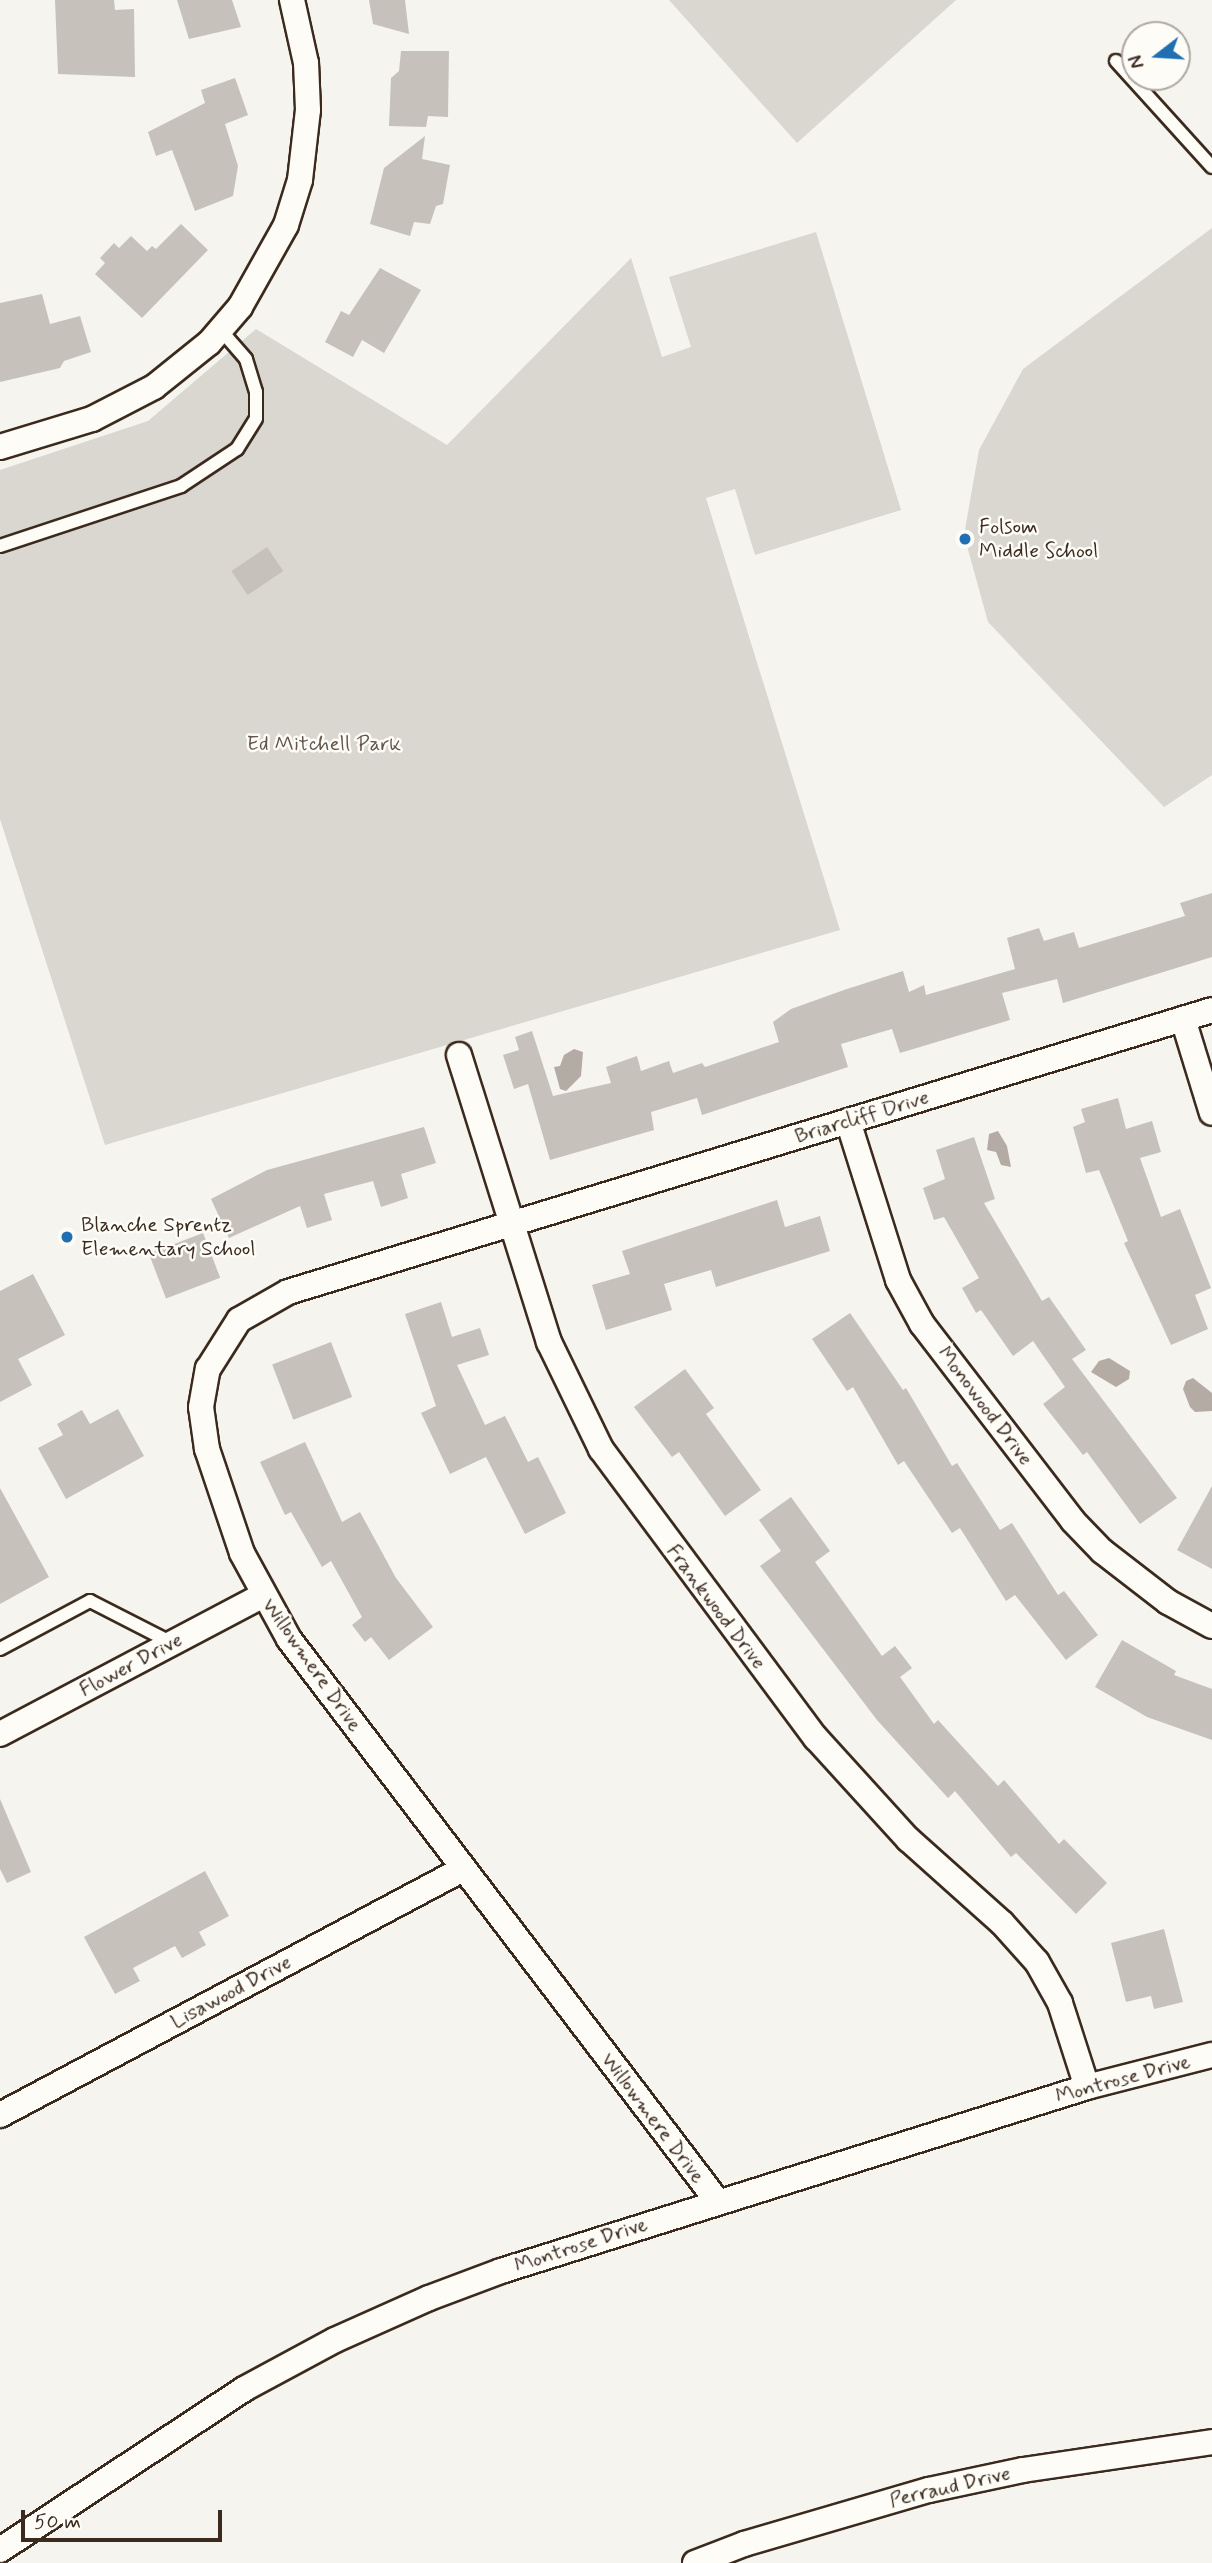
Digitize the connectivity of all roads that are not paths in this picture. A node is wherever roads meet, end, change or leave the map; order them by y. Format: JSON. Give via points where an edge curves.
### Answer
{"nodes":[{"id":1,"x":292,"y":0,"type":"edge"},
{"id":2,"x":1116,"y":61,"type":"dead end"},
{"id":3,"x":1212,"y":167,"type":"edge"},
{"id":4,"x":220,"y":330,"type":"junction"},
{"id":5,"x":0,"y":447,"type":"edge"},
{"id":6,"x":0,"y":546,"type":"edge"},
{"id":7,"x":1212,"y":1010,"type":"edge"},
{"id":8,"x":1183,"y":1019,"type":"junction"},
{"id":9,"x":459,"y":1055,"type":"dead end"},
{"id":10,"x":1212,"y":1113,"type":"edge"},
{"id":11,"x":848,"y":1121,"type":"junction"},
{"id":12,"x":511,"y":1224,"type":"junction"},
{"id":13,"x":262,"y":1595,"type":"junction"},
{"id":14,"x":1212,"y":1626,"type":"edge"},
{"id":15,"x":172,"y":1643,"type":"junction"},
{"id":16,"x":0,"y":1649,"type":"edge"},
{"id":17,"x":0,"y":1734,"type":"edge"},
{"id":18,"x":463,"y":1868,"type":"junction"},
{"id":19,"x":1212,"y":2055,"type":"edge"},
{"id":20,"x":1087,"y":2087,"type":"junction"},
{"id":21,"x":0,"y":2115,"type":"edge"},
{"id":22,"x":718,"y":2202,"type":"junction"},
{"id":23,"x":1212,"y":2442,"type":"edge"},
{"id":24,"x":0,"y":2550,"type":"edge"},
{"id":25,"x":695,"y":2563,"type":"edge"}],
"edges":[{"from":1,"to":4,"type":"street","via":[[306,63],[309,110],[300,180],[265,267]]},
{"from":2,"to":3,"type":"lane"},
{"from":4,"to":5,"type":"street","via":[[174,374],[113,410]]},
{"from":4,"to":6,"type":"lane","via":[[246,359],[256,392],[256,418],[237,449],[181,486]]},
{"from":7,"to":8,"type":"street","name":"Briarcliff Drive"},
{"from":8,"to":10,"type":"street"},
{"from":8,"to":11,"type":"street","name":"Briarcliff Drive"},
{"from":9,"to":12,"type":"street","name":"Frankwood Drive"},
{"from":11,"to":12,"type":"street","name":"Briarcliff Drive"},
{"from":11,"to":14,"type":"street","name":"Monowood Drive","via":[[893,1268],[922,1324],[1073,1521],[1102,1552],[1168,1602]]},
{"from":12,"to":13,"type":"street","name":"Willowmere Drive","via":[[288,1292],[253,1308],[226,1335],[203,1387],[202,1426],[225,1506]]},
{"from":12,"to":20,"type":"street","name":"Frankwood Drive","via":[[549,1342],[578,1408],[627,1489],[860,1790],[1002,1923],[1037,1962],[1060,2003]]},
{"from":13,"to":15,"type":"street","name":"Flower Drive"},
{"from":13,"to":18,"type":"street","name":"Willowmere Drive","via":[[289,1639]]},
{"from":15,"to":16,"type":"lane","via":[[90,1601]]},
{"from":15,"to":17,"type":"street","name":"Flower Drive"},
{"from":18,"to":21,"type":"street","name":"Lisawood Drive"},
{"from":18,"to":22,"type":"street","name":"Willowmere Drive"},
{"from":19,"to":20,"type":"street","name":"Montrose Drive"},
{"from":20,"to":22,"type":"street","name":"Montrose Drive"},
{"from":22,"to":24,"type":"street","name":"Montrose Drive","via":[[501,2271],[335,2340],[168,2437]]},
{"from":23,"to":25,"type":"street","name":"Perraud Drive","via":[[1023,2470],[929,2490],[780,2532]]}]}
